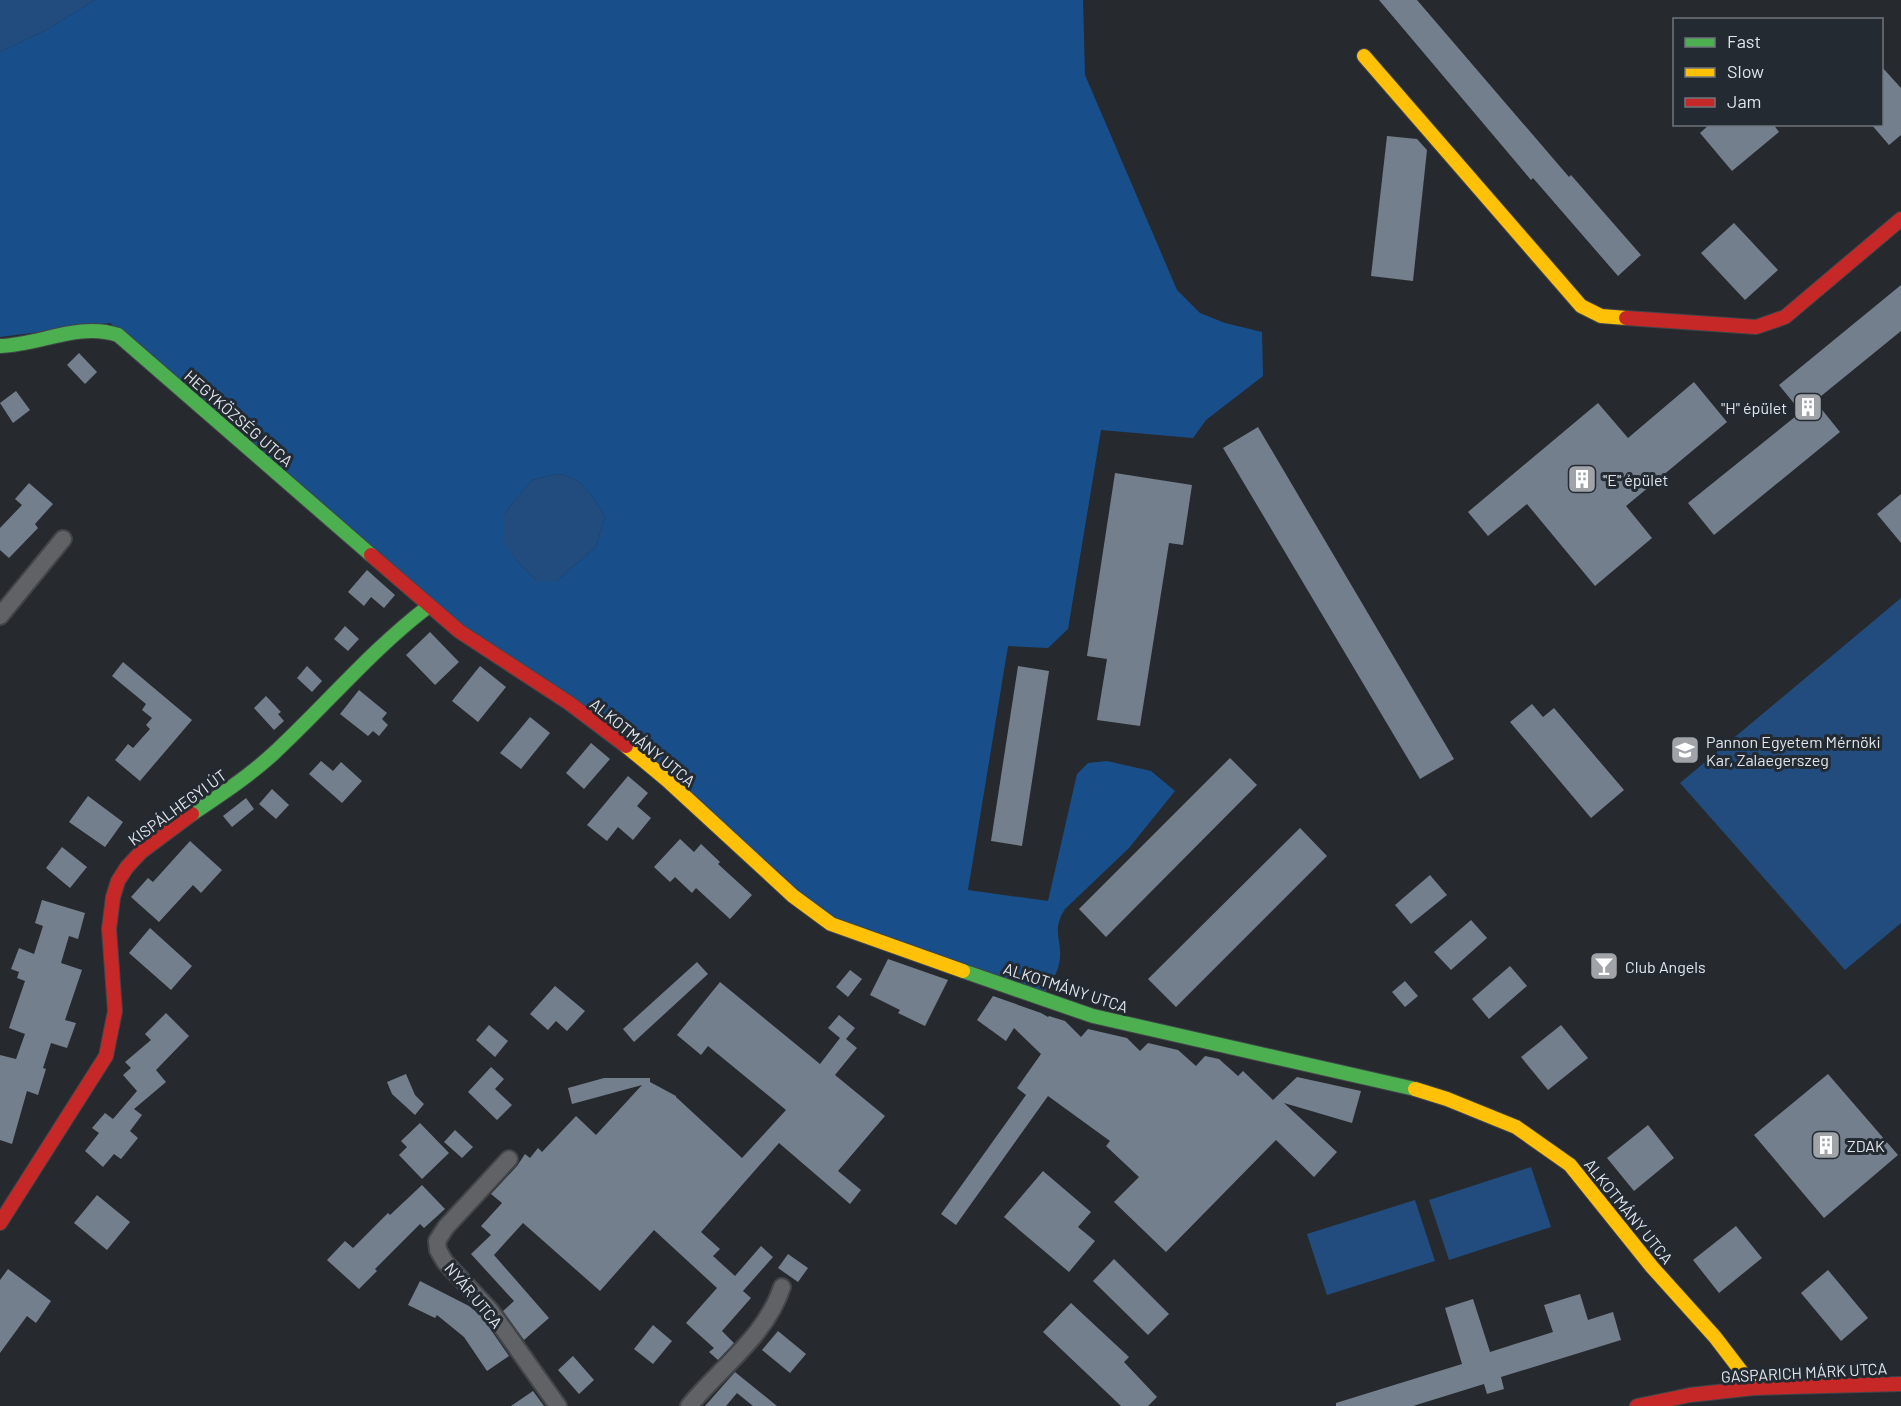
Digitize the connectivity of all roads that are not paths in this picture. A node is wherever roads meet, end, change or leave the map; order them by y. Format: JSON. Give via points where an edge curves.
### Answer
{"nodes":[{"id":1,"x":1364,"y":56,"type":"dead end"},
{"id":2,"x":1901,"y":219,"type":"edge"},
{"id":3,"x":0,"y":346,"type":"edge"},
{"id":4,"x":63,"y":538,"type":"dead end"},
{"id":5,"x":429,"y":606,"type":"junction"},
{"id":6,"x":0,"y":616,"type":"edge"},
{"id":7,"x":509,"y":1159,"type":"dead end"},
{"id":8,"x":0,"y":1223,"type":"edge"},
{"id":9,"x":782,"y":1287,"type":"dead end"},
{"id":10,"x":1901,"y":1384,"type":"edge"},
{"id":11,"x":1754,"y":1388,"type":"junction"},
{"id":12,"x":558,"y":1406,"type":"edge"},
{"id":13,"x":689,"y":1406,"type":"edge"},
{"id":14,"x":1637,"y":1406,"type":"edge"}],
"edges":[{"from":1,"to":2,"type":"street","via":[[1581,306],[1601,316],[1756,327],[1785,317]]},
{"from":3,"to":5,"type":"street","name":"HEGYKÖZSÉG UTCA","via":[[22,345],[94,328],[118,335]]},
{"from":4,"to":6,"type":"street"},
{"from":5,"to":8,"type":"street","name":"KISPÁLHEGYI ÚT","via":[[377,649],[274,754],[128,865],[112,898],[109,919],[115,1011],[106,1056]]},
{"from":5,"to":11,"type":"street","name":"ALKOTMÁNY UTCA","via":[[459,631],[615,737],[793,896],[831,924],[1093,1016],[1408,1088],[1516,1127],[1570,1166]]},
{"from":7,"to":12,"type":"street","name":"NYÁR UTCA","via":[[446,1227],[437,1241],[438,1250],[490,1310]]},
{"from":9,"to":13,"type":"street","via":[[776,1307],[757,1332]]},
{"from":10,"to":11,"type":"street","name":"GASPARICH MÁRK UTCA"},
{"from":11,"to":14,"type":"street","name":"GASPARICH MÁRK UTCA"}]}
